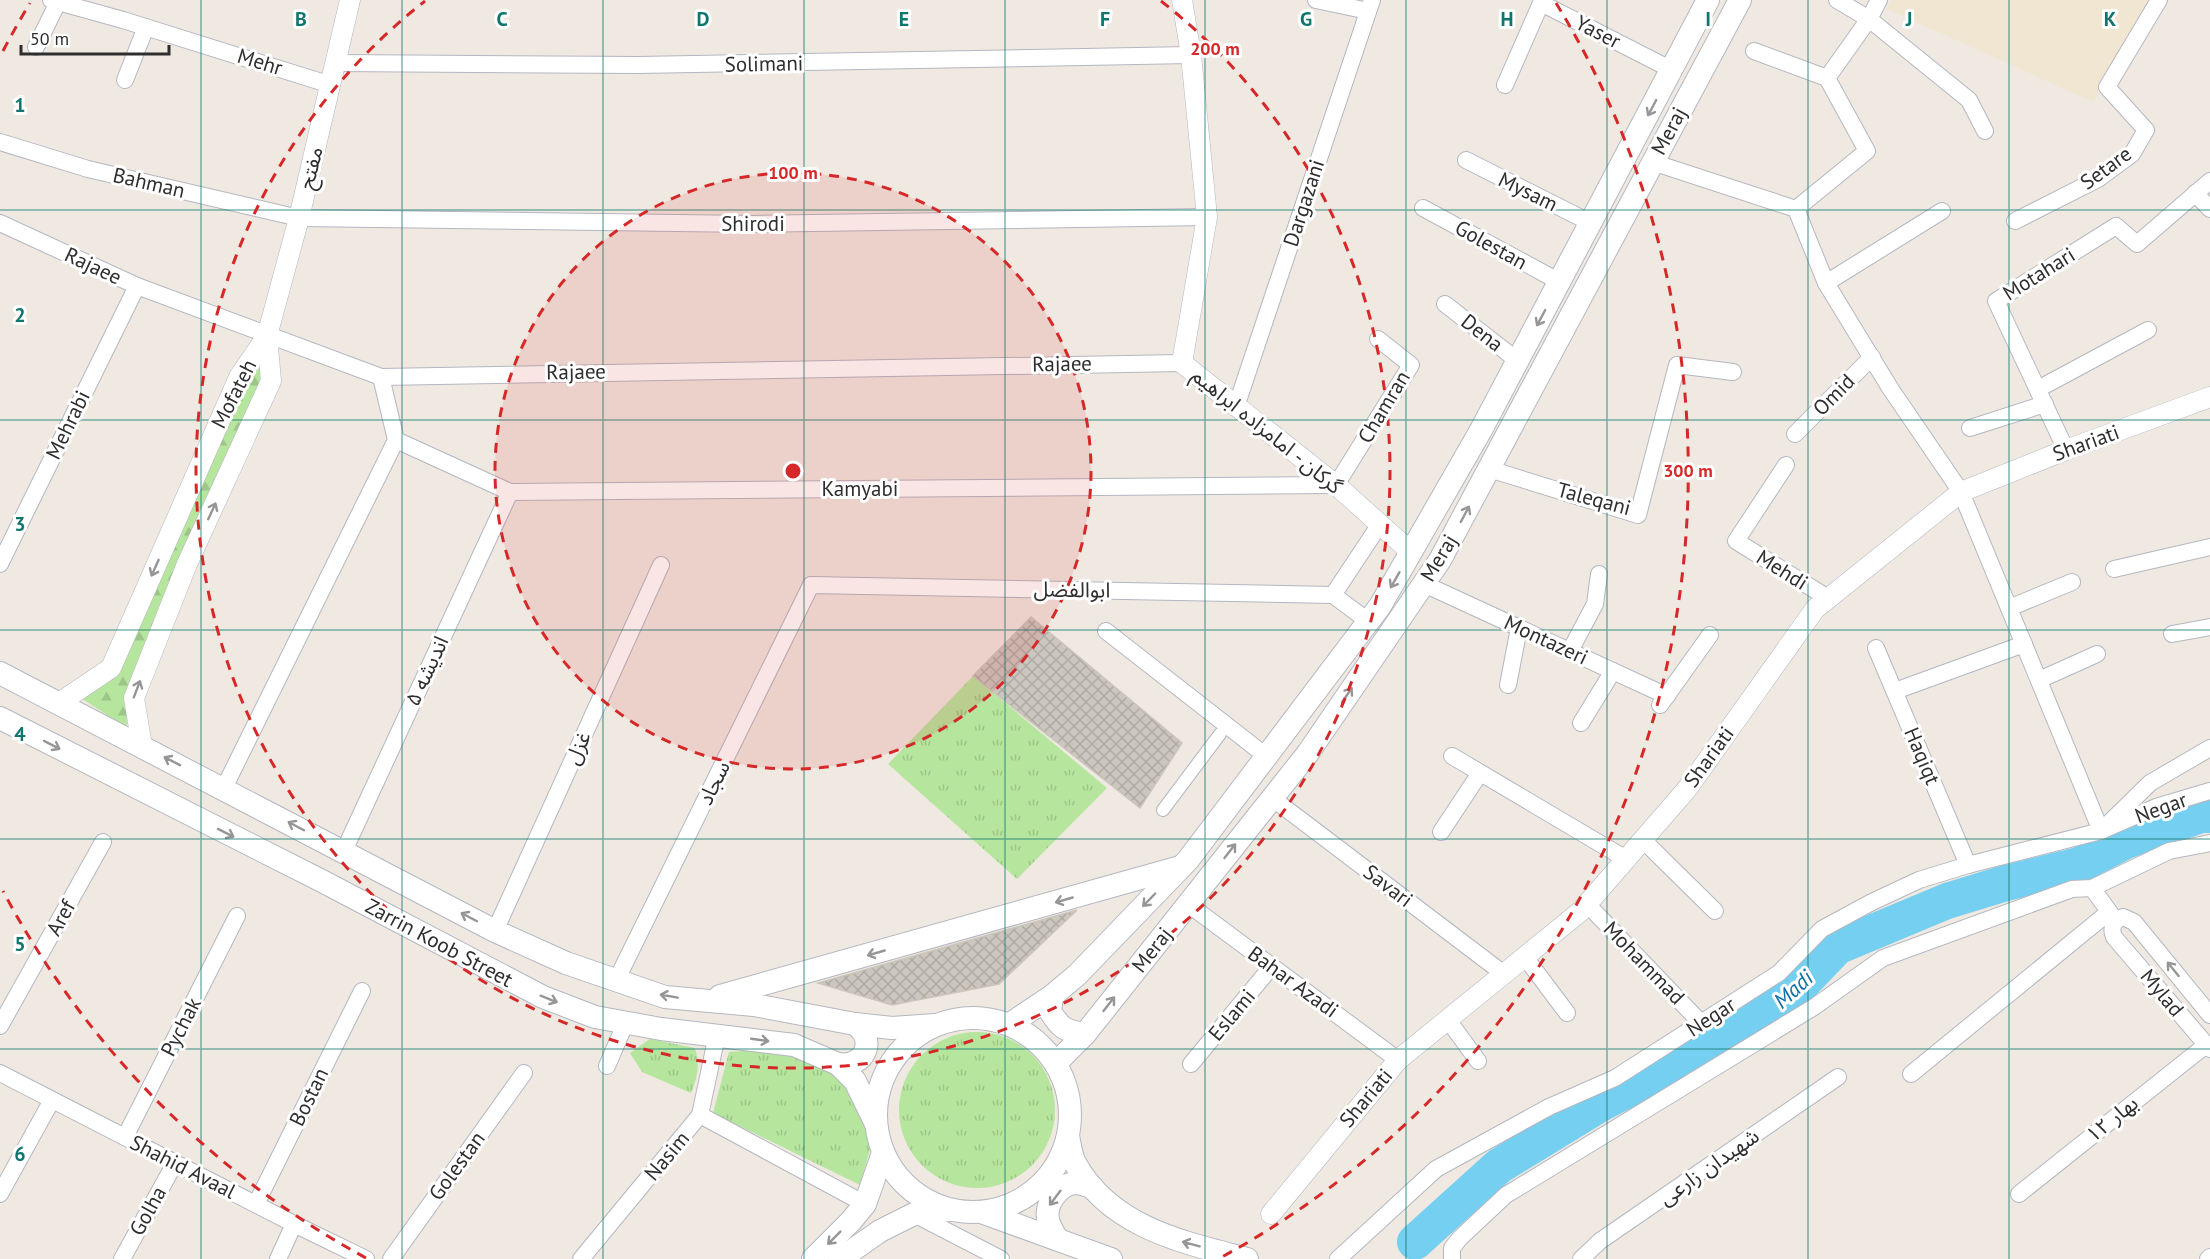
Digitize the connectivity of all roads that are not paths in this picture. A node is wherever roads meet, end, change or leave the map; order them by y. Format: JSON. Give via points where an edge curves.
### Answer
{"nodes":[{"id":1,"x":350,"y":0,"type":"edge"},
{"id":2,"x":1182,"y":0,"type":"edge"},
{"id":3,"x":1316,"y":0,"type":"edge"},
{"id":4,"x":1708,"y":0,"type":"edge"},
{"id":5,"x":1740,"y":0,"type":"edge"},
{"id":6,"x":1838,"y":0,"type":"edge"},
{"id":7,"x":1879,"y":0,"type":"edge"},
{"id":8,"x":2159,"y":0,"type":"edge"},
{"id":9,"x":57,"y":1,"type":"edge"},
{"id":10,"x":1541,"y":1,"type":"edge"},
{"id":11,"x":1370,"y":6,"type":"edge"},
{"id":12,"x":1869,"y":19,"type":"junction"},
{"id":13,"x":146,"y":27,"type":"junction"},
{"id":14,"x":36,"y":47,"type":"dead end"},
{"id":15,"x":1754,"y":51,"type":"dead end"},
{"id":16,"x":1191,"y":55,"type":"junction"},
{"id":17,"x":336,"y":63,"type":"junction"},
{"id":18,"x":1672,"y":70,"type":"junction"},
{"id":19,"x":1827,"y":78,"type":"junction"},
{"id":20,"x":125,"y":80,"type":"dead end"},
{"id":21,"x":331,"y":85,"type":"junction"},
{"id":22,"x":1505,"y":85,"type":"dead end"},
{"id":23,"x":1985,"y":131,"type":"dead end"},
{"id":24,"x":0,"y":142,"type":"edge"},
{"id":25,"x":1466,"y":160,"type":"dead end"},
{"id":26,"x":1652,"y":162,"type":"junction"},
{"id":27,"x":2210,"y":180,"type":"edge"},
{"id":28,"x":2195,"y":193,"type":"junction"},
{"id":29,"x":1423,"y":208,"type":"dead end"},
{"id":30,"x":1796,"y":209,"type":"junction"},
{"id":31,"x":2210,"y":209,"type":"edge"},
{"id":32,"x":1942,"y":211,"type":"dead end"},
{"id":33,"x":1207,"y":217,"type":"junction"},
{"id":34,"x":299,"y":218,"type":"junction"},
{"id":35,"x":2014,"y":221,"type":"dead end"},
{"id":36,"x":1591,"y":223,"type":"junction"},
{"id":37,"x":1,"y":226,"type":"edge"},
{"id":38,"x":1614,"y":235,"type":"junction"},
{"id":39,"x":1560,"y":282,"type":"junction"},
{"id":40,"x":1826,"y":283,"type":"junction"},
{"id":41,"x":137,"y":286,"type":"junction"},
{"id":42,"x":1445,"y":304,"type":"dead end"},
{"id":43,"x":2148,"y":330,"type":"dead end"},
{"id":44,"x":267,"y":336,"type":"junction"},
{"id":45,"x":1378,"y":339,"type":"dead end"},
{"id":46,"x":1872,"y":357,"type":"junction"},
{"id":47,"x":1518,"y":361,"type":"junction"},
{"id":48,"x":1182,"y":363,"type":"junction"},
{"id":49,"x":1733,"y":372,"type":"dead end"},
{"id":50,"x":381,"y":377,"type":"junction"},
{"id":51,"x":2041,"y":397,"type":"junction"},
{"id":52,"x":2208,"y":403,"type":"edge"},
{"id":53,"x":1236,"y":407,"type":"junction"},
{"id":54,"x":1970,"y":428,"type":"dead end"},
{"id":55,"x":1795,"y":434,"type":"dead end"},
{"id":56,"x":396,"y":440,"type":"junction"},
{"id":57,"x":2066,"y":450,"type":"junction"},
{"id":58,"x":1786,"y":465,"type":"dead end"},
{"id":59,"x":1489,"y":469,"type":"junction"},
{"id":60,"x":1336,"y":485,"type":"junction"},
{"id":61,"x":510,"y":492,"type":"junction"},
{"id":62,"x":1961,"y":492,"type":"junction"},
{"id":63,"x":1380,"y":524,"type":"junction"},
{"id":64,"x":2210,"y":547,"type":"edge"},
{"id":65,"x":1411,"y":552,"type":"junction"},
{"id":66,"x":0,"y":564,"type":"edge"},
{"id":67,"x":661,"y":565,"type":"dead end"},
{"id":68,"x":2114,"y":569,"type":"dead end"},
{"id":69,"x":1599,"y":574,"type":"dead end"},
{"id":70,"x":2072,"y":582,"type":"dead end"},
{"id":71,"x":1424,"y":584,"type":"junction"},
{"id":72,"x":811,"y":585,"type":"joint"},
{"id":73,"x":1333,"y":595,"type":"junction"},
{"id":74,"x":1828,"y":598,"type":"junction"},
{"id":75,"x":2009,"y":608,"type":"junction"},
{"id":76,"x":1368,"y":621,"type":"junction"},
{"id":77,"x":2210,"y":627,"type":"edge"},
{"id":78,"x":1519,"y":628,"type":"junction"},
{"id":79,"x":1106,"y":631,"type":"dead end"},
{"id":80,"x":2172,"y":634,"type":"dead end"},
{"id":81,"x":1710,"y":635,"type":"dead end"},
{"id":82,"x":2024,"y":644,"type":"junction"},
{"id":83,"x":1876,"y":648,"type":"dead end"},
{"id":84,"x":1570,"y":651,"type":"junction"},
{"id":85,"x":2097,"y":654,"type":"dead end"},
{"id":86,"x":1612,"y":671,"type":"junction"},
{"id":87,"x":8,"y":677,"type":"edge"},
{"id":88,"x":2039,"y":680,"type":"junction"},
{"id":89,"x":1508,"y":685,"type":"dead end"},
{"id":90,"x":1894,"y":692,"type":"junction"},
{"id":91,"x":59,"y":703,"type":"junction"},
{"id":92,"x":0,"y":718,"type":"edge"},
{"id":93,"x":1581,"y":723,"type":"dead end"},
{"id":94,"x":1220,"y":734,"type":"dead end"},
{"id":95,"x":142,"y":746,"type":"junction"},
{"id":96,"x":2210,"y":748,"type":"edge"},
{"id":97,"x":1266,"y":756,"type":"junction"},
{"id":98,"x":1452,"y":756,"type":"dead end"},
{"id":99,"x":1480,"y":773,"type":"junction"},
{"id":100,"x":224,"y":788,"type":"junction"},
{"id":101,"x":2210,"y":791,"type":"edge"},
{"id":102,"x":1272,"y":798,"type":"junction"},
{"id":103,"x":1163,"y":810,"type":"dead end"},
{"id":104,"x":2101,"y":831,"type":"junction"},
{"id":105,"x":1441,"y":832,"type":"dead end"},
{"id":106,"x":1643,"y":840,"type":"junction"},
{"id":107,"x":103,"y":842,"type":"dead end"},
{"id":108,"x":2210,"y":843,"type":"edge"},
{"id":109,"x":344,"y":851,"type":"junction"},
{"id":110,"x":1626,"y":859,"type":"junction"},
{"id":111,"x":1968,"y":865,"type":"junction"},
{"id":112,"x":1181,"y":867,"type":"junction"},
{"id":113,"x":2092,"y":888,"type":"junction"},
{"id":114,"x":1587,"y":903,"type":"junction"},
{"id":115,"x":1188,"y":904,"type":"junction"},
{"id":116,"x":1715,"y":911,"type":"dead end"},
{"id":117,"x":237,"y":916,"type":"dead end"},
{"id":118,"x":2113,"y":923,"type":"junction"},
{"id":119,"x":495,"y":931,"type":"junction"},
{"id":120,"x":1525,"y":957,"type":"junction"},
{"id":121,"x":1272,"y":966,"type":"junction"},
{"id":122,"x":1504,"y":974,"type":"junction"},
{"id":123,"x":616,"y":981,"type":"junction"},
{"id":124,"x":362,"y":991,"type":"dead end"},
{"id":125,"x":1052,"y":996,"type":"junction"},
{"id":126,"x":704,"y":1001,"type":"junction"},
{"id":127,"x":1567,"y":1013,"type":"dead end"},
{"id":128,"x":2210,"y":1015,"type":"edge"},
{"id":129,"x":1449,"y":1020,"type":"junction"},
{"id":130,"x":626,"y":1022,"type":"junction"},
{"id":131,"x":1701,"y":1023,"type":"junction"},
{"id":132,"x":855,"y":1024,"type":"junction"},
{"id":133,"x":1010,"y":1024,"type":"junction"},
{"id":134,"x":935,"y":1025,"type":"junction"},
{"id":135,"x":0,"y":1026,"type":"edge"},
{"id":136,"x":1085,"y":1034,"type":"junction"},
{"id":137,"x":717,"y":1035,"type":"junction"},
{"id":138,"x":2208,"y":1047,"type":"edge"},
{"id":139,"x":1398,"y":1060,"type":"junction"},
{"id":140,"x":1478,"y":1061,"type":"dead end"},
{"id":141,"x":1056,"y":1063,"type":"junction"},
{"id":142,"x":838,"y":1064,"type":"junction"},
{"id":143,"x":1191,"y":1064,"type":"dead end"},
{"id":144,"x":607,"y":1066,"type":"dead end"},
{"id":145,"x":0,"y":1073,"type":"edge"},
{"id":146,"x":524,"y":1073,"type":"dead end"},
{"id":147,"x":1911,"y":1074,"type":"dead end"},
{"id":148,"x":1838,"y":1077,"type":"dead end"},
{"id":149,"x":52,"y":1100,"type":"junction"},
{"id":150,"x":700,"y":1115,"type":"junction"},
{"id":151,"x":876,"y":1124,"type":"junction"},
{"id":152,"x":1068,"y":1136,"type":"junction"},
{"id":153,"x":125,"y":1137,"type":"junction"},
{"id":154,"x":883,"y":1153,"type":"junction"},
{"id":155,"x":175,"y":1163,"type":"junction"},
{"id":156,"x":1092,"y":1187,"type":"junction"},
{"id":157,"x":0,"y":1194,"type":"edge"},
{"id":158,"x":2019,"y":1194,"type":"dead end"},
{"id":159,"x":256,"y":1204,"type":"junction"},
{"id":160,"x":865,"y":1204,"type":"junction"},
{"id":161,"x":951,"y":1210,"type":"junction"},
{"id":162,"x":981,"y":1212,"type":"junction"},
{"id":163,"x":914,"y":1214,"type":"junction"},
{"id":164,"x":1271,"y":1214,"type":"dead end"},
{"id":165,"x":294,"y":1224,"type":"junction"},
{"id":166,"x":1056,"y":1237,"type":"junction"},
{"id":167,"x":122,"y":1259,"type":"edge"},
{"id":168,"x":278,"y":1259,"type":"edge"},
{"id":169,"x":366,"y":1259,"type":"edge"},
{"id":170,"x":391,"y":1259,"type":"edge"},
{"id":171,"x":581,"y":1259,"type":"edge"},
{"id":172,"x":813,"y":1259,"type":"edge"},
{"id":173,"x":840,"y":1259,"type":"edge"},
{"id":174,"x":1001,"y":1259,"type":"edge"},
{"id":175,"x":1111,"y":1259,"type":"edge"},
{"id":176,"x":1247,"y":1259,"type":"edge"},
{"id":177,"x":1338,"y":1259,"type":"edge"},
{"id":178,"x":1452,"y":1259,"type":"edge"},
{"id":179,"x":1581,"y":1259,"type":"edge"}],
"edges":[{"from":1,"to":17,"type":"street","name":"مفتح"},
{"from":2,"to":16,"type":"street","name":"گرکان - امامزاده ابراهیم"},
{"from":3,"to":11,"type":"street"},
{"from":4,"to":18,"type":"main road","name":"Meraj"},
{"from":5,"to":26,"type":"main road","name":"Meraj"},
{"from":6,"to":12,"type":"street"},
{"from":7,"to":12,"type":"street"},
{"from":8,"to":35,"type":"street","name":"Setare","via":[[2108,87],[2146,130],[2132,154],[2098,178]]},
{"from":9,"to":13,"type":"street","name":"Mehr"},
{"from":9,"to":14,"type":"street"},
{"from":10,"to":18,"type":"street","name":"Yaser"},
{"from":10,"to":22,"type":"street","name":"Yaser"},
{"from":11,"to":53,"type":"street","name":"Dargazani"},
{"from":12,"to":19,"type":"street"},
{"from":12,"to":23,"type":"street","via":[[1968,100]]},
{"from":13,"to":20,"type":"street"},
{"from":13,"to":21,"type":"street","name":"Mehr"},
{"from":15,"to":19,"type":"street"},
{"from":16,"to":17,"type":"street","name":"Solimani","via":[[638,66]]},
{"from":16,"to":33,"type":"street","name":"گرکان - امامزاده ابراهیم"},
{"from":17,"to":21,"type":"street","name":"مفتح"},
{"from":18,"to":36,"type":"main road","name":"Meraj","one_way":true},
{"from":19,"to":30,"type":"street","via":[[1867,151]]},
{"from":21,"to":34,"type":"street","name":"مفتح"},
{"from":24,"to":34,"type":"street","name":"Bahman","via":[[88,169]]},
{"from":25,"to":36,"type":"street","name":"Mysam"},
{"from":26,"to":30,"type":"street"},
{"from":26,"to":38,"type":"main road","name":"Meraj"},
{"from":27,"to":28,"type":"street","name":"Motahari"},
{"from":28,"to":31,"type":"street"},
{"from":28,"to":51,"type":"street","name":"Motahari","via":[[2136,244],[2116,226],[1996,301]]},
{"from":29,"to":39,"type":"street","name":"Golestan"},
{"from":30,"to":40,"type":"street"},
{"from":32,"to":40,"type":"street"},
{"from":33,"to":34,"type":"street","name":"Shirodi","via":[[751,224]]},
{"from":33,"to":48,"type":"street","name":"گرکان - امامزاده ابراهیم"},
{"from":34,"to":44,"type":"street","name":"مفتح"},
{"from":36,"to":38,"type":"main road"},
{"from":36,"to":39,"type":"main road","name":"Meraj"},
{"from":37,"to":41,"type":"street","name":"Rajaee"},
{"from":38,"to":59,"type":"main road","name":"Meraj"},
{"from":39,"to":47,"type":"main road","name":"Meraj","one_way":true},
{"from":40,"to":46,"type":"street"},
{"from":41,"to":44,"type":"street","name":"Rajaee"},
{"from":41,"to":66,"type":"street","name":"Mehrabi"},
{"from":42,"to":47,"type":"street","name":"Dena"},
{"from":43,"to":51,"type":"street"},
{"from":44,"to":50,"type":"street","name":"Rajaee"},
{"from":44,"to":91,"type":"street","name":"Mofateh","one_way":true,"via":[[239,377],[111,668]]},
{"from":95,"to":44,"type":"street","name":"Mofateh","one_way":true,"via":[[134,698],[187,564],[271,381]]},
{"from":45,"to":60,"type":"street","name":"Chamran","via":[[1411,365]]},
{"from":46,"to":55,"type":"street","name":"Omid"},
{"from":46,"to":62,"type":"street"},
{"from":47,"to":65,"type":"main road","name":"Meraj"},
{"from":48,"to":50,"type":"street","name":"Rajaee"},
{"from":48,"to":53,"type":"street","name":"گرکان - امامزاده ابراهیم"},
{"from":49,"to":59,"type":"street","name":"Taleqani","via":[[1677,365],[1638,515]]},
{"from":50,"to":56,"type":"street"},
{"from":51,"to":54,"type":"street"},
{"from":51,"to":57,"type":"street","name":"Motahari"},
{"from":52,"to":57,"type":"street","name":"Shariati"},
{"from":53,"to":60,"type":"street","name":"گرکان - امامزاده ابراهیم"},
{"from":56,"to":61,"type":"street","name":"Kamyabi"},
{"from":56,"to":100,"type":"street"},
{"from":57,"to":62,"type":"street","name":"Shariati"},
{"from":58,"to":74,"type":"street","name":"Mehdi","via":[[1736,541]]},
{"from":71,"to":59,"type":"main road","name":"Meraj","one_way":true},
{"from":60,"to":61,"type":"street","name":"Kamyabi"},
{"from":60,"to":63,"type":"street","name":"گرکان - امامزاده ابراهیم"},
{"from":61,"to":109,"type":"street","name":"اندیشه ۵"},
{"from":62,"to":74,"type":"street","name":"Shariati"},
{"from":62,"to":75,"type":"street"},
{"from":63,"to":65,"type":"street","name":"گرکان - امامزاده ابراهیم"},
{"from":63,"to":73,"type":"street"},
{"from":64,"to":68,"type":"street"},
{"from":65,"to":76,"type":"main road","name":"Meraj","one_way":true},
{"from":67,"to":119,"type":"street","name":"غزل"},
{"from":69,"to":84,"type":"street","via":[[1595,604]]},
{"from":70,"to":75,"type":"street"},
{"from":71,"to":78,"type":"street","name":"Montazeri"},
{"from":102,"to":71,"type":"main road","name":"Meraj","one_way":true,"via":[[1308,753]]},
{"from":72,"to":73,"type":"street","name":"ابوالفضل"},
{"from":72,"to":123,"type":"street","name":"سجاد"},
{"from":73,"to":76,"type":"street"},
{"from":74,"to":106,"type":"street","name":"Shariati","via":[[1815,609],[1687,789]]},
{"from":75,"to":82,"type":"street"},
{"from":76,"to":97,"type":"main road","name":"Meraj"},
{"from":77,"to":80,"type":"street"},
{"from":78,"to":84,"type":"street","name":"Montazeri"},
{"from":78,"to":89,"type":"street"},
{"from":79,"to":97,"type":"street"},
{"from":81,"to":86,"type":"street","name":"Montazeri","via":[[1664,701]]},
{"from":82,"to":88,"type":"street"},
{"from":82,"to":90,"type":"street"},
{"from":83,"to":90,"type":"street","name":"Haqiqt"},
{"from":84,"to":86,"type":"street","name":"Montazeri"},
{"from":85,"to":88,"type":"street"},
{"from":86,"to":93,"type":"street"},
{"from":87,"to":91,"type":"main road","name":"Zarrin Koob Street"},
{"from":88,"to":104,"type":"street"},
{"from":90,"to":111,"type":"street","name":"Haqiqt"},
{"from":91,"to":95,"type":"main road","name":"Zarrin Koob Street"},
{"from":92,"to":130,"type":"main road","name":"Zarrin Koob Street","one_way":true,"via":[[543,997],[595,1017]]},
{"from":94,"to":103,"type":"street"},
{"from":100,"to":95,"type":"main road","name":"Zarrin Koob Street","one_way":true},
{"from":96,"to":104,"type":"street","via":[[2150,783]]},
{"from":97,"to":112,"type":"main road","name":"Meraj"},
{"from":98,"to":99,"type":"street"},
{"from":99,"to":105,"type":"street"},
{"from":99,"to":110,"type":"street"},
{"from":109,"to":100,"type":"main road","name":"Zarrin Koob Street","one_way":true},
{"from":101,"to":104,"type":"street","name":"Negar","via":[[2156,807]]},
{"from":115,"to":102,"type":"main road","name":"Meraj","one_way":true},
{"from":102,"to":122,"type":"street","name":"Savari"},
{"from":104,"to":111,"type":"street","name":"Negar"},
{"from":106,"to":110,"type":"street","name":"Shariati"},
{"from":106,"to":116,"type":"street"},
{"from":107,"to":135,"type":"street","name":"Aref"},
{"from":108,"to":113,"type":"street","via":[[2169,851]]},
{"from":119,"to":109,"type":"main road","name":"Zarrin Koob Street","one_way":true},
{"from":110,"to":114,"type":"street","name":"Shariati"},
{"from":111,"to":131,"type":"street","name":"Negar","via":[[1919,880],[1822,929],[1779,973]]},
{"from":112,"to":125,"type":"main road","name":"Meraj","one_way":true},
{"from":112,"to":126,"type":"main road","one_way":true},
{"from":113,"to":118,"type":"street","name":"Mylad"},
{"from":113,"to":178,"type":"street","via":[[2072,890],[1883,958],[1814,1006],[1506,1195],[1460,1238],[1452,1248]]},
{"from":114,"to":120,"type":"street","name":"Shariati"},
{"from":114,"to":131,"type":"street","name":"Mohammad"},
{"from":115,"to":121,"type":"street","name":"Bahar Azadi"},
{"from":136,"to":115,"type":"main road","name":"Meraj","one_way":true},
{"from":117,"to":153,"type":"street","name":"Pychak"},
{"from":128,"to":118,"type":"street","name":"Mylad","one_way":true,"via":[[2134,922],[2123,917]]},
{"from":118,"to":138,"type":"street","name":"Mylad"},
{"from":118,"to":147,"type":"street"},
{"from":119,"to":123,"type":"main road","name":"Zarrin Koob Street"},
{"from":120,"to":122,"type":"street","name":"Shariati"},
{"from":120,"to":127,"type":"street"},
{"from":121,"to":139,"type":"street","name":"Bahar Azadi"},
{"from":121,"to":143,"type":"street","name":"Eslami"},
{"from":122,"to":129,"type":"street","name":"Shariati"},
{"from":126,"to":123,"type":"main road","name":"Zarrin Koob Street","one_way":true,"via":[[665,997]]},
{"from":124,"to":159,"type":"street","name":"Bostan"},
{"from":125,"to":133,"type":"main road","name":"Meraj"},
{"from":125,"to":136,"type":"main road","via":[[1050,1011],[1059,1025]]},
{"from":126,"to":132,"type":"main road","name":"Zarrin Koob Street","via":[[754,1005]]},
{"from":129,"to":139,"type":"street","name":"Shariati"},
{"from":129,"to":140,"type":"street"},
{"from":130,"to":137,"type":"main road","name":"Zarrin Koob Street"},
{"from":130,"to":144,"type":"street"},
{"from":131,"to":177,"type":"street","name":"Negar","via":[[1615,1078],[1549,1107],[1436,1169]]},
{"from":132,"to":134,"type":"main road","name":"Zarrin Koob Street","via":[[892,1028]]},
{"from":132,"to":142,"type":"main road","via":[[865,1034],[864,1055],[853,1064]]},
{"from":133,"to":134,"type":"main road","via":[[985,1018],[959,1018]]},
{"from":133,"to":141,"type":"main road","via":[[1028,1034]]},
{"from":134,"to":151,"type":"main road","via":[[909,1042],[889,1065],[878,1093]]},
{"from":136,"to":141,"type":"main road","name":"Meraj"},
{"from":137,"to":142,"type":"main road","name":"Zarrin Koob Street","one_way":true,"via":[[794,1045]]},
{"from":137,"to":150,"type":"street","name":"Nasim"},
{"from":138,"to":158,"type":"street","name":"بهار ۱۲"},
{"from":139,"to":164,"type":"street","name":"Shariati"},
{"from":141,"to":152,"type":"main road","via":[[1066,1086]]},
{"from":142,"to":151,"type":"main road","name":"Zarrin Koob Street","via":[[855,1080]]},
{"from":145,"to":149,"type":"street","name":"Shahid Avaal"},
{"from":146,"to":170,"type":"street","name":"Golestan"},
{"from":148,"to":179,"type":"street","name":"شهیدان زارعی","via":[[1600,1241]]},
{"from":149,"to":153,"type":"street","name":"Shahid Avaal"},
{"from":149,"to":157,"type":"street"},
{"from":150,"to":160,"type":"street"},
{"from":150,"to":171,"type":"street","name":"Nasim"},
{"from":151,"to":154,"type":"main road"},
{"from":152,"to":156,"type":"main road","via":[[1074,1161]]},
{"from":152,"to":162,"type":"main road","via":[[1057,1164],[1037,1188],[1011,1204]]},
{"from":153,"to":155,"type":"street","name":"Shahid Avaal"},
{"from":154,"to":160,"type":"main road"},
{"from":154,"to":161,"type":"main road","via":[[899,1179],[923,1198]]},
{"from":155,"to":159,"type":"street","name":"Shahid Avaal"},
{"from":155,"to":167,"type":"street","name":"Golha"},
{"from":156,"to":166,"type":"main road","one_way":true,"via":[[1070,1184],[1054,1197],[1048,1208],[1048,1220]]},
{"from":176,"to":156,"type":"main road","one_way":true,"via":[[1167,1237],[1125,1216]]},
{"from":159,"to":165,"type":"street","name":"Shahid Avaal"},
{"from":160,"to":172,"type":"main road","one_way":true},
{"from":161,"to":162,"type":"main road"},
{"from":161,"to":163,"type":"main road"},
{"from":162,"to":166,"type":"main road"},
{"from":163,"to":173,"type":"main road","via":[[880,1231]]},
{"from":163,"to":174,"type":"street"},
{"from":165,"to":168,"type":"street"},
{"from":165,"to":169,"type":"street","name":"Shahid Avaal"},
{"from":166,"to":175,"type":"main road"}]}
